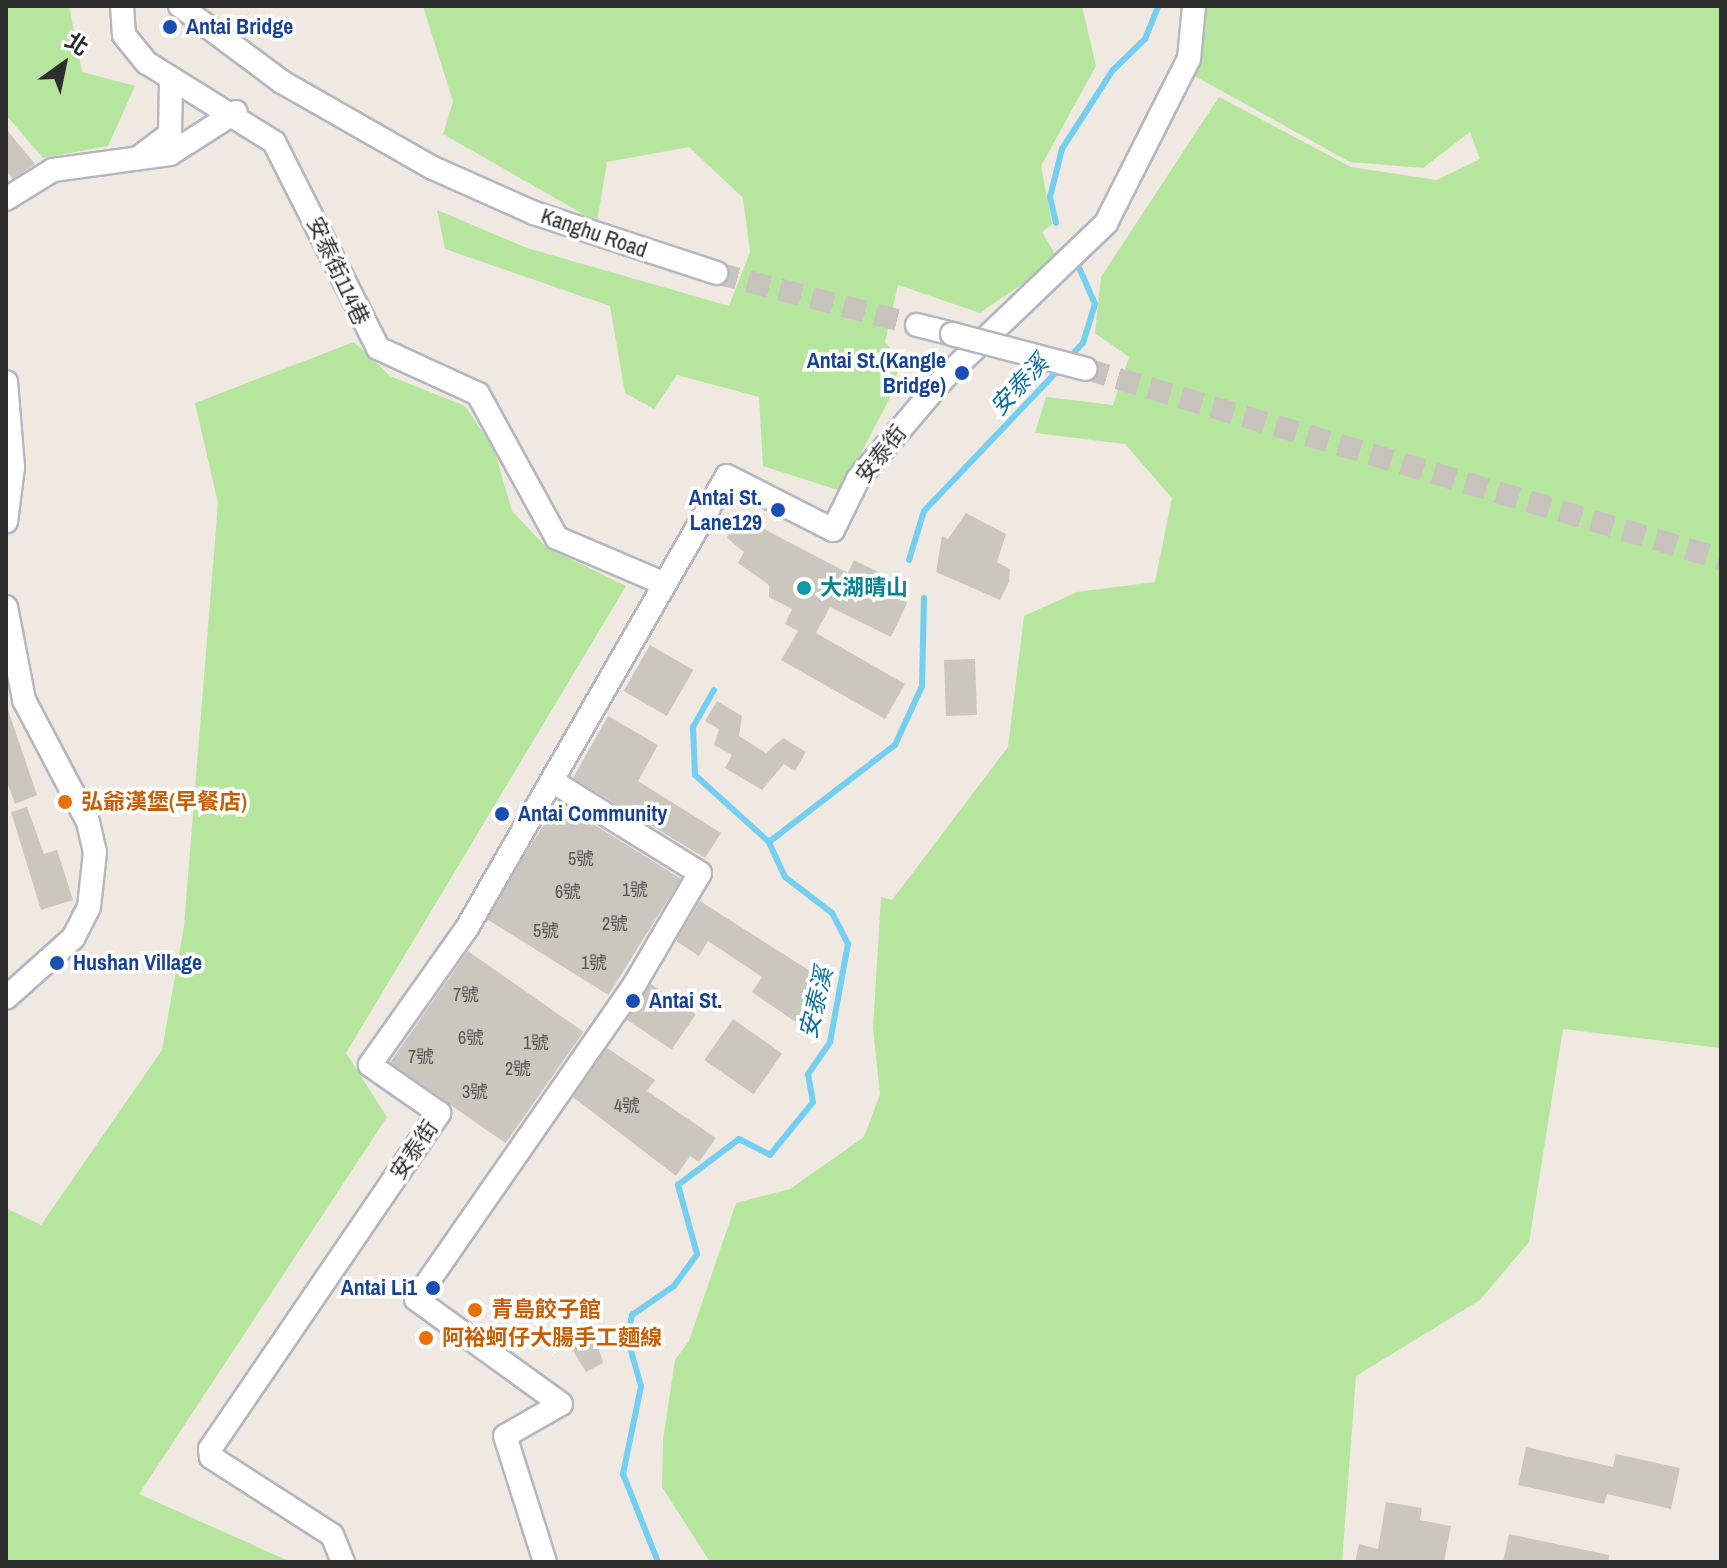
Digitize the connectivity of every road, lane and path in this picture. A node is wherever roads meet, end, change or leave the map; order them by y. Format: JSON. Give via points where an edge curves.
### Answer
{"nodes":[{"id":1,"x":122,"y":6,"type":"edge"},
{"id":2,"x":180,"y":6,"type":"edge"},
{"id":3,"x":1194,"y":6,"type":"edge"},
{"id":4,"x":171,"y":80,"type":"junction"},
{"id":5,"x":236,"y":112,"type":"junction"},
{"id":6,"x":134,"y":159,"type":"junction"},
{"id":7,"x":6,"y":199,"type":"edge"},
{"id":8,"x":716,"y":273,"type":"tunnel mouth"},
{"id":9,"x":917,"y":325,"type":"tunnel mouth"},
{"id":10,"x":1086,"y":369,"type":"tunnel mouth"},
{"id":11,"x":6,"y":382,"type":"edge"},
{"id":12,"x":9,"y":468,"type":"edge"},
{"id":13,"x":6,"y":522,"type":"edge"},
{"id":14,"x":665,"y":584,"type":"junction"},
{"id":15,"x":6,"y":607,"type":"edge"},
{"id":16,"x":552,"y":781,"type":"junction"},
{"id":17,"x":6,"y":998,"type":"edge"},
{"id":18,"x":343,"y":1562,"type":"edge"},
{"id":19,"x":545,"y":1562,"type":"edge"}],
"edges":[{"from":1,"to":4,"type":"street","name":"安泰街114巷","via":[[132,48]]},
{"from":2,"to":8,"type":"street","name":"Kanghu Road","via":[[369,136],[474,189]]},
{"from":3,"to":14,"type":"street","name":"安泰街","via":[[1189,59],[1106,223],[943,379],[858,479],[833,530],[727,476]]},
{"from":4,"to":5,"type":"street","name":"安泰街114巷"},
{"from":4,"to":6,"type":"street","via":[[170,134]]},
{"from":5,"to":6,"type":"street","via":[[170,154]]},
{"from":5,"to":14,"type":"street","name":"安泰街114巷","via":[[262,129],[284,159],[378,348],[478,394],[557,538]]},
{"from":6,"to":7,"type":"street","via":[[53,170]]},
{"from":9,"to":10,"type":"street","bridge":true},
{"from":11,"to":12,"type":"street"},
{"from":12,"to":13,"type":"street"},
{"from":14,"to":16,"type":"street","name":"安泰街"},
{"from":15,"to":17,"type":"street","via":[[24,700],[88,822],[95,852],[89,907],[73,938]]},
{"from":16,"to":18,"type":"street","name":"安泰街","via":[[467,928],[370,1065],[439,1113],[210,1449],[211,1457],[332,1535]]},
{"from":16,"to":19,"type":"street","via":[[700,873],[636,982],[416,1299],[561,1404],[505,1436]]}]}
